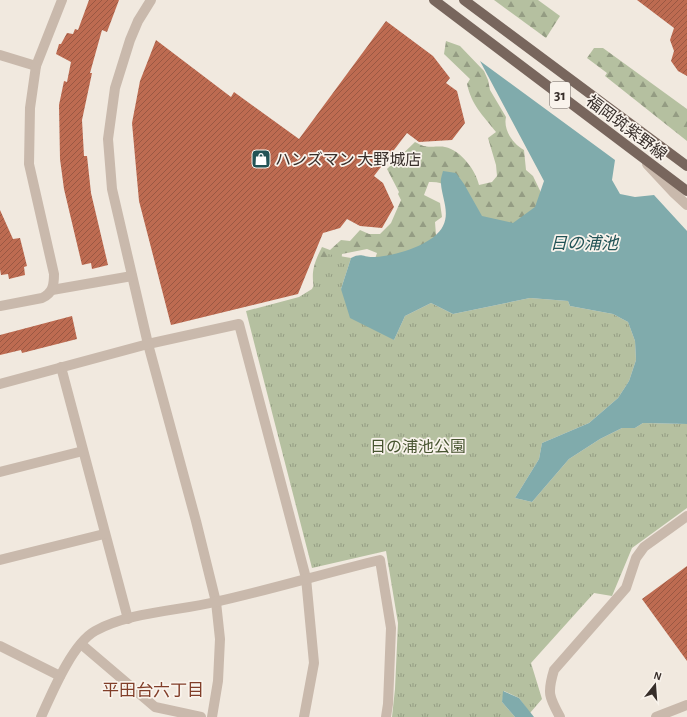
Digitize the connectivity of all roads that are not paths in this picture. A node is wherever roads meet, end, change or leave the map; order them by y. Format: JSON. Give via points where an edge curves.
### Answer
{"nodes":[{"id":1,"x":62,"y":0,"type":"edge"},
{"id":2,"x":151,"y":0,"type":"edge"},
{"id":3,"x":434,"y":0,"type":"edge"},
{"id":4,"x":464,"y":0,"type":"edge"},
{"id":5,"x":0,"y":55,"type":"edge"},
{"id":6,"x":36,"y":66,"type":"junction"},
{"id":7,"x":638,"y":154,"type":"junction"},
{"id":8,"x":687,"y":166,"type":"edge"},
{"id":9,"x":687,"y":191,"type":"edge"},
{"id":10,"x":687,"y":205,"type":"edge"},
{"id":11,"x":132,"y":276,"type":"junction"},
{"id":12,"x":52,"y":290,"type":"junction"},
{"id":13,"x":0,"y":306,"type":"edge"},
{"id":14,"x":148,"y":344,"type":"junction"},
{"id":15,"x":61,"y":367,"type":"junction"},
{"id":16,"x":0,"y":384,"type":"edge"},
{"id":17,"x":83,"y":451,"type":"junction"},
{"id":18,"x":0,"y":472,"type":"edge"},
{"id":19,"x":687,"y":516,"type":"edge"},
{"id":20,"x":104,"y":534,"type":"junction"},
{"id":21,"x":0,"y":560,"type":"edge"},
{"id":22,"x":306,"y":578,"type":"junction"},
{"id":23,"x":216,"y":602,"type":"junction"},
{"id":24,"x":128,"y":619,"type":"junction"},
{"id":25,"x":81,"y":644,"type":"junction"},
{"id":26,"x":0,"y":646,"type":"edge"},
{"id":27,"x":60,"y":676,"type":"junction"},
{"id":28,"x":687,"y":706,"type":"edge"},
{"id":29,"x":41,"y":717,"type":"edge"},
{"id":30,"x":201,"y":717,"type":"edge"},
{"id":31,"x":212,"y":717,"type":"edge"},
{"id":32,"x":304,"y":717,"type":"edge"},
{"id":33,"x":386,"y":717,"type":"edge"},
{"id":34,"x":560,"y":717,"type":"edge"},
{"id":35,"x":656,"y":717,"type":"edge"}],
"edges":[{"from":1,"to":6,"type":"street"},
{"from":2,"to":11,"type":"street","via":[[130,40],[115,88],[108,139],[112,189]]},
{"from":3,"to":7,"type":"main road","name":"福岡筑紫野線","number":"31"},
{"from":4,"to":8,"type":"main road","name":"福岡筑紫野線","number":"31"},
{"from":5,"to":6,"type":"street"},
{"from":6,"to":12,"type":"street","via":[[30,108],[29,164],[54,274]]},
{"from":7,"to":9,"type":"main road","name":"福岡筑紫野線","number":"31"},
{"from":7,"to":10,"type":"street"},
{"from":11,"to":12,"type":"street"},
{"from":11,"to":14,"type":"street"},
{"from":12,"to":13,"type":"street","via":[[42,298]]},
{"from":14,"to":15,"type":"street"},
{"from":14,"to":22,"type":"street","via":[[239,324]]},
{"from":14,"to":23,"type":"street"},
{"from":15,"to":16,"type":"street"},
{"from":15,"to":17,"type":"street"},
{"from":17,"to":18,"type":"street"},
{"from":17,"to":20,"type":"street"},
{"from":19,"to":34,"type":"street","via":[[644,547],[636,558],[626,588],[554,670],[549,697]]},
{"from":20,"to":21,"type":"street"},
{"from":20,"to":24,"type":"street"},
{"from":22,"to":23,"type":"street"},
{"from":22,"to":32,"type":"street","via":[[314,663]]},
{"from":22,"to":33,"type":"street","via":[[380,560],[391,628]]},
{"from":23,"to":24,"type":"street"},
{"from":23,"to":31,"type":"street","via":[[220,640],[218,680]]},
{"from":24,"to":25,"type":"street","via":[[94,631]]},
{"from":25,"to":27,"type":"street"},
{"from":25,"to":30,"type":"street","via":[[155,707]]},
{"from":26,"to":27,"type":"street"},
{"from":27,"to":29,"type":"street"},
{"from":28,"to":35,"type":"street"}]}
